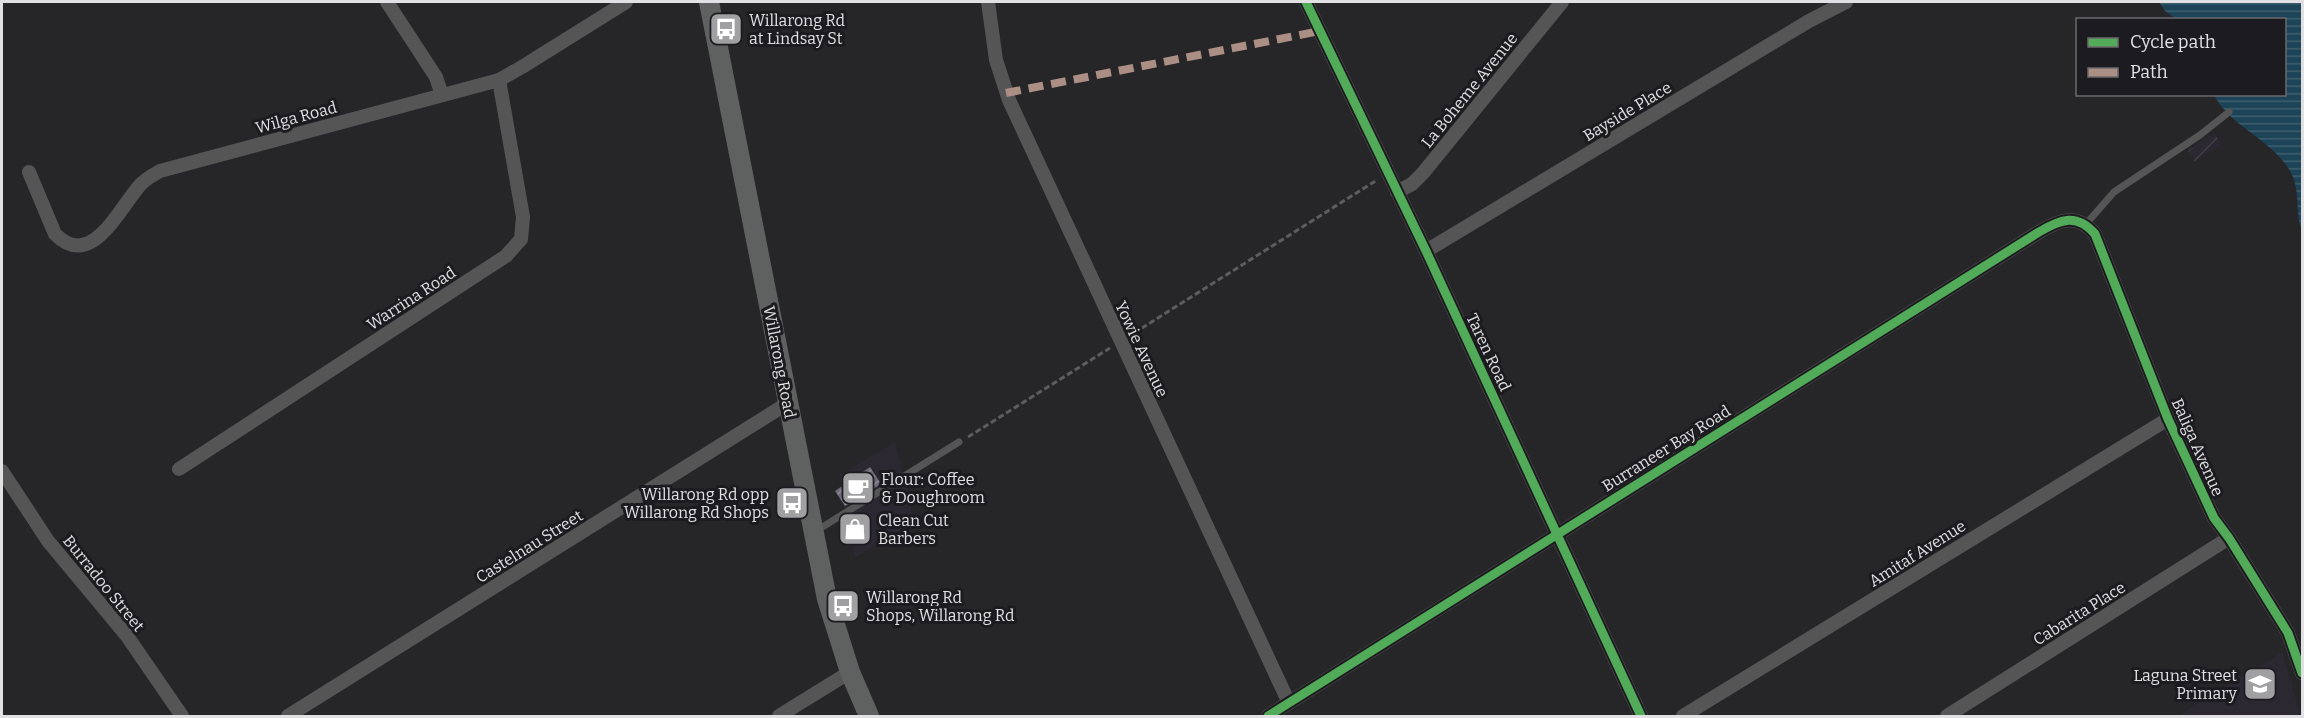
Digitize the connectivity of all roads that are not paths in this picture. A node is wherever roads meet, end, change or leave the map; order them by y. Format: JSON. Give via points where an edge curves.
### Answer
{"nodes":[{"id":1,"x":387,"y":2,"type":"edge"},
{"id":2,"x":626,"y":2,"type":"edge"},
{"id":3,"x":709,"y":2,"type":"edge"},
{"id":4,"x":988,"y":2,"type":"edge"},
{"id":5,"x":1306,"y":2,"type":"edge"},
{"id":6,"x":1562,"y":2,"type":"edge"},
{"id":7,"x":1846,"y":2,"type":"edge"},
{"id":8,"x":499,"y":80,"type":"junction"},
{"id":9,"x":442,"y":94,"type":"junction"},
{"id":10,"x":2229,"y":112,"type":"dead end"},
{"id":11,"x":29,"y":172,"type":"dead end"},
{"id":12,"x":1397,"y":192,"type":"junction"},
{"id":13,"x":2086,"y":224,"type":"junction"},
{"id":14,"x":1426,"y":251,"type":"junction"},
{"id":15,"x":788,"y":403,"type":"junction"},
{"id":16,"x":2168,"y":419,"type":"junction"},
{"id":17,"x":959,"y":442,"type":"road end"},
{"id":18,"x":179,"y":469,"type":"dead end"},
{"id":19,"x":2,"y":471,"type":"edge"},
{"id":20,"x":813,"y":532,"type":"junction"},
{"id":21,"x":1557,"y":535,"type":"junction"},
{"id":22,"x":2229,"y":538,"type":"junction"},
{"id":23,"x":850,"y":672,"type":"junction"},
{"id":24,"x":2302,"y":673,"type":"edge"},
{"id":25,"x":1289,"y":703,"type":"junction"},
{"id":26,"x":182,"y":717,"type":"edge"},
{"id":27,"x":288,"y":717,"type":"edge"},
{"id":28,"x":779,"y":717,"type":"edge"},
{"id":29,"x":869,"y":717,"type":"edge"},
{"id":30,"x":1268,"y":717,"type":"edge"},
{"id":31,"x":1641,"y":717,"type":"edge"},
{"id":32,"x":1683,"y":717,"type":"edge"},
{"id":33,"x":1947,"y":717,"type":"edge"}],
"edges":[{"from":1,"to":9,"type":"street","via":[[436,77]]},
{"from":2,"to":8,"type":"street","name":"Wilga Road"},
{"from":3,"to":15,"type":"street","name":"Willarong Road"},
{"from":4,"to":25,"type":"street","name":"Yowie Avenue","via":[[996,60],[1009,100]]},
{"from":5,"to":12,"type":"street","name":"Taren Road"},
{"from":6,"to":12,"type":"street","name":"La Boheme Avenue","via":[[1424,173]]},
{"from":7,"to":14,"type":"street","name":"Bayside Place"},
{"from":8,"to":9,"type":"street","name":"Wilga Road"},
{"from":8,"to":18,"type":"street","name":"Warrina Road","via":[[523,217],[520,239],[506,256]]},
{"from":9,"to":11,"type":"street","name":"Wilga Road","via":[[160,171],[140,185],[104,231],[83,246],[73,246],[55,234]]},
{"from":10,"to":13,"type":"lane","via":[[2114,192]]},
{"from":12,"to":14,"type":"street","name":"Taren Road"},
{"from":13,"to":16,"type":"street","name":"Baliga Avenue","via":[[2095,234]]},
{"from":13,"to":21,"type":"street","name":"Burraneer Bay Road","via":[[2072,220],[2055,222]]},
{"from":14,"to":21,"type":"street","name":"Taren Road"},
{"from":15,"to":20,"type":"street","name":"Willarong Road"},
{"from":15,"to":27,"type":"street","name":"Castelnau Street"},
{"from":16,"to":22,"type":"street","name":"Baliga Avenue","via":[[2214,518]]},
{"from":16,"to":32,"type":"street","name":"Amitaf Avenue"},
{"from":17,"to":20,"type":"lane"},
{"from":19,"to":26,"type":"street","name":"Burradoo Street","via":[[48,542],[127,636]]},
{"from":20,"to":23,"type":"street","name":"Willarong Road","via":[[827,599]]},
{"from":21,"to":25,"type":"street","name":"Burraneer Bay Road"},
{"from":21,"to":31,"type":"street","name":"Taren Road"},
{"from":22,"to":24,"type":"street","name":"Baliga Avenue","via":[[2288,633]]},
{"from":22,"to":33,"type":"street","name":"Cabarita Place"},
{"from":23,"to":28,"type":"street"},
{"from":23,"to":29,"type":"street","name":"Willarong Road"},
{"from":25,"to":30,"type":"street","name":"Burraneer Bay Road"}]}
